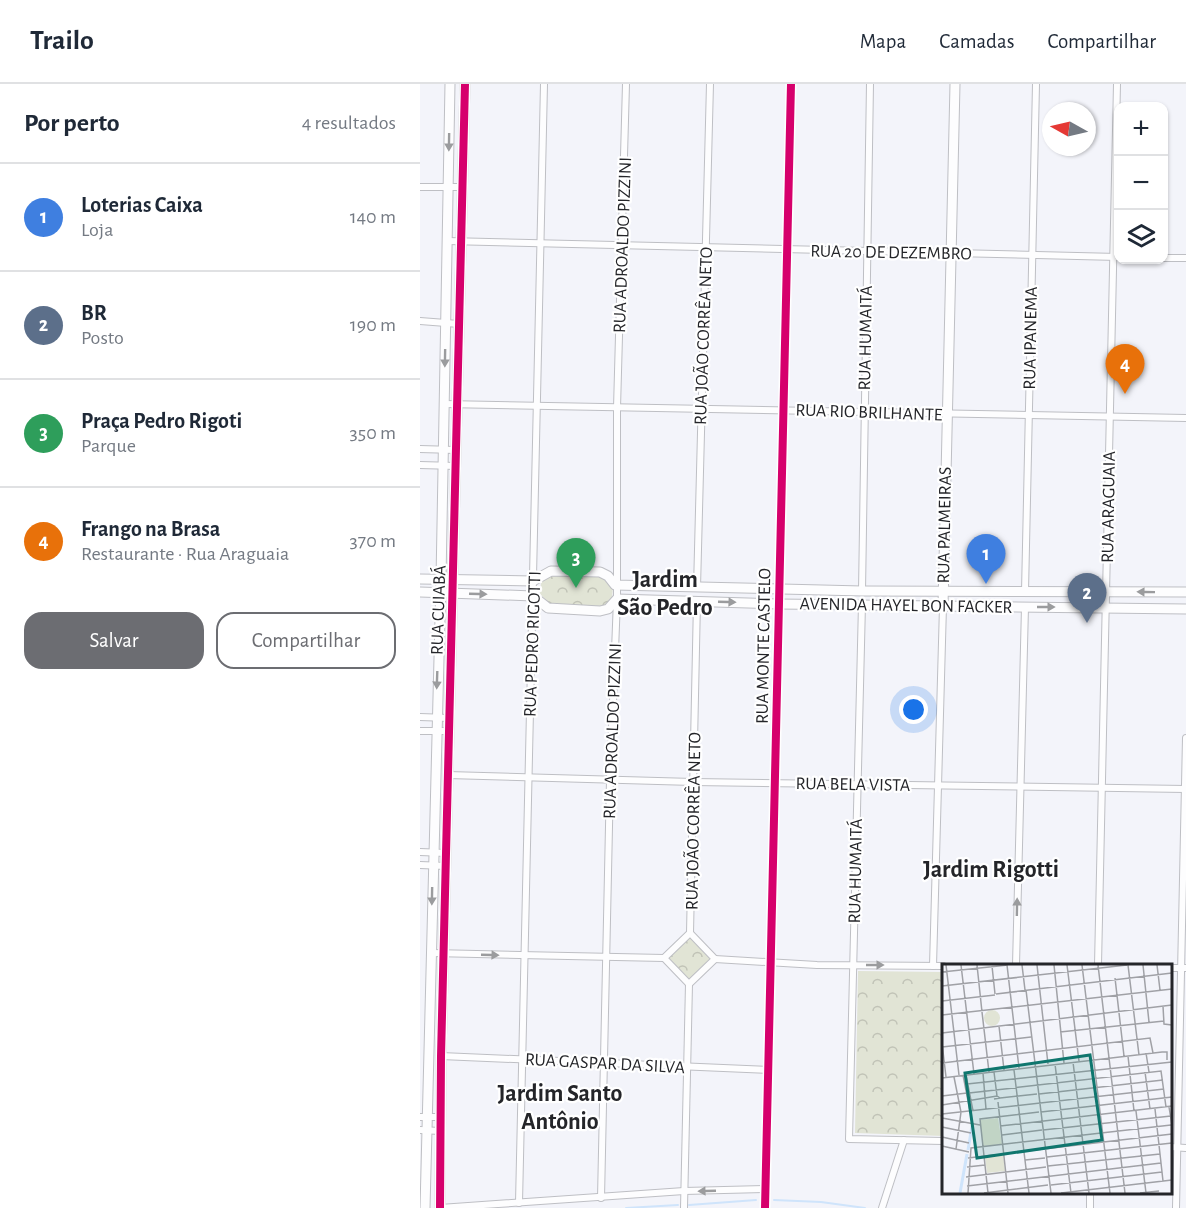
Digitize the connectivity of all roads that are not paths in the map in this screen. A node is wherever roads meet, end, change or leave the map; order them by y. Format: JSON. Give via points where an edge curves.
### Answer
{"nodes":[{"id":1,"x":450,"y":84,"type":"edge"},
{"id":2,"x":465,"y":84,"type":"edge"},
{"id":3,"x":544,"y":84,"type":"edge"},
{"id":4,"x":626,"y":84,"type":"edge"},
{"id":5,"x":710,"y":84,"type":"edge"},
{"id":6,"x":791,"y":84,"type":"edge"},
{"id":7,"x":870,"y":84,"type":"edge"},
{"id":8,"x":956,"y":84,"type":"edge"},
{"id":9,"x":1036,"y":84,"type":"edge"},
{"id":10,"x":1117,"y":84,"type":"edge"},
{"id":11,"x":420,"y":187,"type":"edge"},
{"id":12,"x":448,"y":187,"type":"junction"},
{"id":13,"x":461,"y":187,"type":"junction"},
{"id":14,"x":1116,"y":210,"type":"edge"},
{"id":15,"x":447,"y":241,"type":"junction"},
{"id":16,"x":461,"y":241,"type":"junction"},
{"id":17,"x":540,"y":243,"type":"junction"},
{"id":18,"x":621,"y":244,"type":"junction"},
{"id":19,"x":705,"y":247,"type":"junction"},
{"id":20,"x":786,"y":249,"type":"junction"},
{"id":21,"x":866,"y":252,"type":"junction"},
{"id":22,"x":951,"y":253,"type":"junction"},
{"id":23,"x":1032,"y":255,"type":"junction"},
{"id":24,"x":1114,"y":257,"type":"edge"},
{"id":25,"x":1168,"y":258,"type":"edge"},
{"id":26,"x":1186,"y":258,"type":"edge"},
{"id":27,"x":1116,"y":264,"type":"edge"},
{"id":28,"x":420,"y":321,"type":"edge"},
{"id":29,"x":445,"y":323,"type":"junction"},
{"id":30,"x":459,"y":324,"type":"junction"},
{"id":31,"x":444,"y":404,"type":"junction"},
{"id":32,"x":457,"y":405,"type":"junction"},
{"id":33,"x":536,"y":406,"type":"junction"},
{"id":34,"x":617,"y":408,"type":"junction"},
{"id":35,"x":700,"y":409,"type":"junction"},
{"id":36,"x":782,"y":409,"type":"junction"},
{"id":37,"x":864,"y":412,"type":"junction"},
{"id":38,"x":947,"y":414,"type":"junction"},
{"id":39,"x":1028,"y":416,"type":"junction"},
{"id":40,"x":1109,"y":417,"type":"junction"},
{"id":41,"x":1186,"y":418,"type":"edge"},
{"id":42,"x":420,"y":448,"type":"edge"},
{"id":43,"x":442,"y":449,"type":"junction"},
{"id":44,"x":455,"y":450,"type":"junction"},
{"id":45,"x":420,"y":465,"type":"edge"},
{"id":46,"x":442,"y":466,"type":"junction"},
{"id":47,"x":456,"y":466,"type":"junction"},
{"id":48,"x":442,"y":498,"type":"junction"},
{"id":49,"x":456,"y":499,"type":"junction"},
{"id":50,"x":420,"y":579,"type":"edge"},
{"id":51,"x":441,"y":580,"type":"junction"},
{"id":52,"x":454,"y":580,"type":"junction"},
{"id":53,"x":533,"y":581,"type":"junction"},
{"id":54,"x":615,"y":585,"type":"junction"},
{"id":55,"x":697,"y":588,"type":"junction"},
{"id":56,"x":779,"y":588,"type":"junction"},
{"id":57,"x":862,"y":591,"type":"junction"},
{"id":58,"x":1106,"y":591,"type":"junction"},
{"id":59,"x":420,"y":592,"type":"edge"},
{"id":60,"x":440,"y":592,"type":"junction"},
{"id":61,"x":943,"y":592,"type":"junction"},
{"id":62,"x":1025,"y":592,"type":"junction"},
{"id":63,"x":1186,"y":592,"type":"edge"},
{"id":64,"x":454,"y":593,"type":"junction"},
{"id":65,"x":533,"y":596,"type":"junction"},
{"id":66,"x":617,"y":599,"type":"junction"},
{"id":67,"x":697,"y":601,"type":"junction"},
{"id":68,"x":862,"y":603,"type":"junction"},
{"id":69,"x":779,"y":604,"type":"junction"},
{"id":70,"x":943,"y":606,"type":"junction"},
{"id":71,"x":1025,"y":606,"type":"junction"},
{"id":72,"x":1107,"y":607,"type":"junction"},
{"id":73,"x":1186,"y":609,"type":"edge"},
{"id":74,"x":420,"y":717,"type":"edge"},
{"id":75,"x":436,"y":718,"type":"junction"},
{"id":76,"x":449,"y":718,"type":"junction"},
{"id":77,"x":420,"y":731,"type":"edge"},
{"id":78,"x":436,"y":731,"type":"junction"},
{"id":79,"x":449,"y":731,"type":"junction"},
{"id":80,"x":1186,"y":738,"type":"edge"},
{"id":81,"x":448,"y":775,"type":"junction"},
{"id":82,"x":528,"y":777,"type":"junction"},
{"id":83,"x":609,"y":780,"type":"junction"},
{"id":84,"x":693,"y":782,"type":"junction"},
{"id":85,"x":776,"y":783,"type":"junction"},
{"id":86,"x":857,"y":783,"type":"junction"},
{"id":87,"x":938,"y":784,"type":"junction"},
{"id":88,"x":1020,"y":787,"type":"junction"},
{"id":89,"x":1102,"y":788,"type":"junction"},
{"id":90,"x":1185,"y":789,"type":"edge"},
{"id":91,"x":420,"y":852,"type":"edge"},
{"id":92,"x":433,"y":853,"type":"junction"},
{"id":93,"x":446,"y":853,"type":"junction"},
{"id":94,"x":420,"y":865,"type":"edge"},
{"id":95,"x":433,"y":866,"type":"junction"},
{"id":96,"x":446,"y":866,"type":"junction"},
{"id":97,"x":690,"y":933,"type":"junction"},
{"id":98,"x":432,"y":953,"type":"junction"},
{"id":99,"x":444,"y":953,"type":"junction"},
{"id":100,"x":524,"y":956,"type":"junction"},
{"id":101,"x":606,"y":958,"type":"junction"},
{"id":102,"x":664,"y":958,"type":"junction"},
{"id":103,"x":715,"y":959,"type":"junction"},
{"id":104,"x":771,"y":963,"type":"junction"},
{"id":105,"x":1016,"y":964,"type":"edge"},
{"id":106,"x":1098,"y":964,"type":"edge"},
{"id":107,"x":852,"y":965,"type":"junction"},
{"id":108,"x":933,"y":966,"type":"junction"},
{"id":109,"x":942,"y":966,"type":"edge"},
{"id":110,"x":1184,"y":968,"type":"edge"},
{"id":111,"x":425,"y":981,"type":"edge"},
{"id":112,"x":442,"y":981,"type":"junction"},
{"id":113,"x":689,"y":984,"type":"junction"},
{"id":114,"x":425,"y":995,"type":"edge"},
{"id":115,"x":443,"y":995,"type":"junction"},
{"id":116,"x":441,"y":1056,"type":"junction"},
{"id":117,"x":522,"y":1059,"type":"junction"},
{"id":118,"x":603,"y":1063,"type":"junction"},
{"id":119,"x":685,"y":1067,"type":"junction"},
{"id":120,"x":768,"y":1071,"type":"junction"},
{"id":121,"x":423,"y":1117,"type":"edge"},
{"id":122,"x":440,"y":1117,"type":"junction"},
{"id":123,"x":423,"y":1130,"type":"edge"},
{"id":124,"x":440,"y":1131,"type":"junction"},
{"id":125,"x":904,"y":1140,"type":"junction"},
{"id":126,"x":942,"y":1141,"type":"edge"},
{"id":127,"x":1171,"y":1147,"type":"edge"},
{"id":128,"x":1177,"y":1148,"type":"junction"},
{"id":129,"x":1186,"y":1148,"type":"edge"},
{"id":130,"x":766,"y":1189,"type":"junction"},
{"id":131,"x":684,"y":1191,"type":"junction"},
{"id":132,"x":601,"y":1198,"type":"junction"},
{"id":133,"x":519,"y":1203,"type":"junction"},
{"id":134,"x":425,"y":1208,"type":"edge"},
{"id":135,"x":440,"y":1208,"type":"edge"},
{"id":136,"x":684,"y":1208,"type":"edge"},
{"id":137,"x":765,"y":1208,"type":"edge"},
{"id":138,"x":882,"y":1208,"type":"edge"},
{"id":139,"x":1176,"y":1208,"type":"edge"}],
"edges":[{"from":1,"to":12,"type":"street","name":"RUA CUIABÁ","one_way":true},
{"from":2,"to":13,"type":"street","name":"RUA CUIABÁ"},
{"from":3,"to":17,"type":"street","name":"RUA PEDRO RIGOTTI"},
{"from":4,"to":18,"type":"street","name":"RUA ADROALDO PIZZINI"},
{"from":5,"to":19,"type":"street","name":"RUA JOÃO CORRÊA NETO"},
{"from":6,"to":20,"type":"street","name":"RUA MONTE CASTELO"},
{"from":7,"to":21,"type":"street","name":"RUA HUMAITÁ"},
{"from":8,"to":22,"type":"street","name":"RUA PALMEIRAS"},
{"from":9,"to":23,"type":"street","name":"RUA IPANEMA"},
{"from":10,"to":14,"type":"street","name":"RUA ARAGUAIA"},
{"from":11,"to":12,"type":"street"},
{"from":12,"to":13,"type":"street"},
{"from":12,"to":15,"type":"street","name":"RUA CUIABÁ"},
{"from":13,"to":16,"type":"street","name":"RUA CUIABÁ"},
{"from":15,"to":16,"type":"street","name":"RUA 20 DE DEZEMBRO"},
{"from":15,"to":29,"type":"street","name":"RUA CUIABÁ"},
{"from":16,"to":17,"type":"street","name":"RUA 20 DE DEZEMBRO"},
{"from":16,"to":30,"type":"street","name":"RUA CUIABÁ"},
{"from":17,"to":18,"type":"street","name":"RUA 20 DE DEZEMBRO"},
{"from":17,"to":33,"type":"street","name":"RUA PEDRO RIGOTTI"},
{"from":18,"to":19,"type":"street","name":"RUA 20 DE DEZEMBRO"},
{"from":18,"to":34,"type":"street","name":"RUA ADROALDO PIZZINI"},
{"from":19,"to":20,"type":"street","name":"RUA 20 DE DEZEMBRO"},
{"from":19,"to":35,"type":"street","name":"RUA JOÃO CORRÊA NETO"},
{"from":20,"to":21,"type":"street","name":"RUA 20 DE DEZEMBRO"},
{"from":20,"to":36,"type":"street","name":"RUA MONTE CASTELO"},
{"from":21,"to":22,"type":"street","name":"RUA 20 DE DEZEMBRO"},
{"from":21,"to":37,"type":"street","name":"RUA HUMAITÁ"},
{"from":22,"to":23,"type":"street","name":"RUA 20 DE DEZEMBRO"},
{"from":22,"to":38,"type":"street","name":"RUA PALMEIRAS"},
{"from":23,"to":24,"type":"street","name":"RUA 20 DE DEZEMBRO"},
{"from":23,"to":39,"type":"street","name":"RUA IPANEMA"},
{"from":25,"to":26,"type":"street"},
{"from":27,"to":40,"type":"street","name":"RUA ARAGUAIA"},
{"from":28,"to":29,"type":"street"},
{"from":29,"to":30,"type":"street"},
{"from":29,"to":31,"type":"street","name":"RUA CUIABÁ","one_way":true},
{"from":30,"to":32,"type":"street","name":"RUA CUIABÁ"},
{"from":31,"to":32,"type":"street","name":"RUA RIO BRILHANTE"},
{"from":31,"to":43,"type":"street","name":"RUA CUIABÁ"},
{"from":32,"to":33,"type":"street","name":"RUA RIO BRILHANTE"},
{"from":32,"to":44,"type":"street","name":"RUA CUIABÁ"},
{"from":33,"to":34,"type":"street","name":"RUA RIO BRILHANTE"},
{"from":33,"to":53,"type":"street","name":"RUA PEDRO RIGOTTI"},
{"from":34,"to":35,"type":"street","name":"RUA RIO BRILHANTE"},
{"from":34,"to":54,"type":"street","name":"RUA ADROALDO PIZZINI"},
{"from":35,"to":36,"type":"street","name":"RUA RIO BRILHANTE"},
{"from":35,"to":55,"type":"street","name":"RUA JOÃO CORRÊA NETO"},
{"from":36,"to":37,"type":"street","name":"RUA RIO BRILHANTE"},
{"from":36,"to":56,"type":"street","name":"RUA MONTE CASTELO"},
{"from":37,"to":38,"type":"street","name":"RUA RIO BRILHANTE"},
{"from":37,"to":57,"type":"street","name":"RUA HUMAITÁ"},
{"from":38,"to":39,"type":"street","name":"RUA RIO BRILHANTE"},
{"from":38,"to":61,"type":"street","name":"RUA PALMEIRAS"},
{"from":39,"to":40,"type":"street","name":"RUA RIO BRILHANTE"},
{"from":39,"to":62,"type":"street","name":"RUA IPANEMA"},
{"from":40,"to":41,"type":"street","name":"RUA RIO BRILHANTE"},
{"from":40,"to":58,"type":"street","name":"RUA ARAGUAIA"},
{"from":42,"to":43,"type":"street"},
{"from":43,"to":44,"type":"street"},
{"from":43,"to":46,"type":"street","name":"RUA CUIABÁ"},
{"from":44,"to":47,"type":"street","name":"RUA CUIABÁ"},
{"from":45,"to":46,"type":"street"},
{"from":46,"to":47,"type":"street"},
{"from":46,"to":48,"type":"street","name":"RUA CUIABÁ"},
{"from":47,"to":49,"type":"street","name":"RUA CUIABÁ"},
{"from":48,"to":49,"type":"street"},
{"from":48,"to":51,"type":"street","name":"RUA CUIABÁ"},
{"from":49,"to":52,"type":"street","name":"RUA CUIABÁ"},
{"from":50,"to":51,"type":"street","name":"AVENIDA HAYEL BON FACKER"},
{"from":51,"to":52,"type":"street","name":"AVENIDA HAYEL BON FACKER"},
{"from":51,"to":60,"type":"street","name":"RUA CUIABÁ"},
{"from":52,"to":53,"type":"street","name":"AVENIDA HAYEL BON FACKER"},
{"from":52,"to":64,"type":"street","name":"RUA CUIABÁ"},
{"from":53,"to":54,"type":"street","name":"AVENIDA HAYEL BON FACKER","via":[[550,571],[600,572]]},
{"from":53,"to":65,"type":"street","name":"RUA PEDRO RIGOTTI"},
{"from":54,"to":55,"type":"street","name":"AVENIDA HAYEL BON FACKER"},
{"from":54,"to":66,"type":"street","name":"RUA ADROALDO PIZZINI"},
{"from":55,"to":56,"type":"street","name":"AVENIDA HAYEL BON FACKER"},
{"from":56,"to":57,"type":"street","name":"AVENIDA HAYEL BON FACKER"},
{"from":56,"to":69,"type":"street","name":"RUA MONTE CASTELO"},
{"from":57,"to":61,"type":"street","name":"AVENIDA HAYEL BON FACKER"},
{"from":58,"to":62,"type":"street","name":"AVENIDA HAYEL BON FACKER"},
{"from":63,"to":58,"type":"street","name":"AVENIDA HAYEL BON FACKER","one_way":true},
{"from":58,"to":72,"type":"street","name":"RUA ARAGUAIA"},
{"from":59,"to":60,"type":"street","name":"AVENIDA HAYEL BON FACKER"},
{"from":60,"to":64,"type":"street","name":"AVENIDA HAYEL BON FACKER"},
{"from":60,"to":75,"type":"street","name":"RUA CUIABÁ","one_way":true},
{"from":61,"to":62,"type":"street","name":"AVENIDA HAYEL BON FACKER"},
{"from":61,"to":70,"type":"street","name":"RUA PALMEIRAS"},
{"from":64,"to":65,"type":"street","name":"AVENIDA HAYEL BON FACKER","one_way":true},
{"from":64,"to":76,"type":"street","name":"RUA CUIABÁ"},
{"from":65,"to":66,"type":"street","name":"AVENIDA HAYEL BON FACKER","via":[[548,608],[600,611]]},
{"from":65,"to":82,"type":"street","name":"RUA PEDRO RIGOTTI"},
{"from":66,"to":67,"type":"street","name":"AVENIDA HAYEL BON FACKER"},
{"from":66,"to":83,"type":"street","name":"RUA ADROALDO PIZZINI"},
{"from":67,"to":69,"type":"street","name":"AVENIDA HAYEL BON FACKER","one_way":true},
{"from":67,"to":84,"type":"street","name":"RUA JOÃO CORRÊA NETO"},
{"from":68,"to":69,"type":"street","name":"AVENIDA HAYEL BON FACKER"},
{"from":68,"to":70,"type":"street","name":"AVENIDA HAYEL BON FACKER"},
{"from":68,"to":86,"type":"street","name":"RUA HUMAITÁ"},
{"from":69,"to":85,"type":"street","name":"RUA MONTE CASTELO"},
{"from":70,"to":71,"type":"street","name":"AVENIDA HAYEL BON FACKER"},
{"from":70,"to":87,"type":"street","name":"RUA PALMEIRAS"},
{"from":71,"to":72,"type":"street","name":"AVENIDA HAYEL BON FACKER","one_way":true},
{"from":71,"to":88,"type":"street"},
{"from":72,"to":73,"type":"street","name":"AVENIDA HAYEL BON FACKER"},
{"from":72,"to":89,"type":"street","name":"RUA ARAGUAIA"},
{"from":74,"to":75,"type":"street"},
{"from":75,"to":76,"type":"street"},
{"from":75,"to":78,"type":"street","name":"RUA CUIABÁ"},
{"from":76,"to":79,"type":"street","name":"RUA CUIABÁ"},
{"from":77,"to":78,"type":"street"},
{"from":78,"to":79,"type":"street"},
{"from":78,"to":92,"type":"street","name":"RUA CUIABÁ"},
{"from":79,"to":81,"type":"street","name":"RUA CUIABÁ"},
{"from":80,"to":90,"type":"street"},
{"from":81,"to":82,"type":"street","name":"RUA BELA VISTA"},
{"from":81,"to":93,"type":"street","name":"RUA CUIABÁ"},
{"from":82,"to":83,"type":"street","name":"RUA BELA VISTA"},
{"from":82,"to":100,"type":"street","name":"RUA PEDRO RIGOTTI"},
{"from":83,"to":84,"type":"street","name":"RUA BELA VISTA"},
{"from":83,"to":101,"type":"street","name":"RUA ADROALDO PIZZINI"},
{"from":84,"to":85,"type":"street","name":"RUA BELA VISTA"},
{"from":84,"to":97,"type":"street","name":"RUA JOÃO CORRÊA NETO"},
{"from":85,"to":86,"type":"street","name":"RUA BELA VISTA"},
{"from":85,"to":104,"type":"street","name":"RUA MONTE CASTELO"},
{"from":86,"to":87,"type":"street","name":"RUA BELA VISTA"},
{"from":86,"to":107,"type":"street","name":"RUA HUMAITÁ"},
{"from":87,"to":88,"type":"street","name":"RUA BELA VISTA"},
{"from":87,"to":108,"type":"street","name":"RUA PALMEIRAS"},
{"from":88,"to":89,"type":"street","name":"RUA BELA VISTA"},
{"from":105,"to":88,"type":"street","one_way":true},
{"from":89,"to":90,"type":"street","name":"RUA BELA VISTA"},
{"from":89,"to":106,"type":"street","name":"RUA ARAGUAIA"},
{"from":90,"to":110,"type":"street"},
{"from":91,"to":92,"type":"street"},
{"from":92,"to":93,"type":"street"},
{"from":92,"to":95,"type":"street","name":"RUA CUIABÁ"},
{"from":93,"to":96,"type":"street","name":"RUA CUIABÁ"},
{"from":94,"to":95,"type":"street"},
{"from":95,"to":96,"type":"street"},
{"from":95,"to":98,"type":"street","name":"RUA CUIABÁ","one_way":true},
{"from":96,"to":99,"type":"street","name":"RUA CUIABÁ"},
{"from":97,"to":102,"type":"street"},
{"from":97,"to":103,"type":"street"},
{"from":98,"to":99,"type":"street"},
{"from":98,"to":111,"type":"street","name":"RUA CUIABÁ"},
{"from":99,"to":100,"type":"street","one_way":true},
{"from":99,"to":112,"type":"street","name":"RUA CUIABÁ"},
{"from":100,"to":101,"type":"street"},
{"from":100,"to":117,"type":"street","name":"RUA PEDRO RIGOTTI"},
{"from":101,"to":102,"type":"street"},
{"from":101,"to":118,"type":"street","name":"RUA ADROALDO PIZZINI"},
{"from":102,"to":113,"type":"street"},
{"from":103,"to":104,"type":"street"},
{"from":103,"to":113,"type":"street"},
{"from":104,"to":107,"type":"street"},
{"from":104,"to":120,"type":"street","name":"RUA MONTE CASTELO"},
{"from":107,"to":108,"type":"street","one_way":true},
{"from":107,"to":125,"type":"street","name":"RUA HUMAITÁ","via":[[849,1139]]},
{"from":108,"to":109,"type":"street"},
{"from":110,"to":128,"type":"street"},
{"from":111,"to":112,"type":"street"},
{"from":111,"to":114,"type":"street","name":"RUA CUIABÁ"},
{"from":112,"to":115,"type":"street","name":"RUA CUIABÁ"},
{"from":113,"to":119,"type":"street"},
{"from":114,"to":115,"type":"street"},
{"from":114,"to":121,"type":"street","name":"RUA CUIABÁ"},
{"from":115,"to":116,"type":"street","name":"RUA CUIABÁ"},
{"from":116,"to":117,"type":"street","name":"RUA GASPAR DA SILVA"},
{"from":116,"to":122,"type":"street","name":"RUA CUIABÁ"},
{"from":117,"to":118,"type":"street","name":"RUA GASPAR DA SILVA"},
{"from":117,"to":133,"type":"street","name":"RUA PEDRO RIGOTTI"},
{"from":118,"to":119,"type":"street","name":"RUA GASPAR DA SILVA"},
{"from":118,"to":132,"type":"street","name":"RUA ADROALDO PIZZINI"},
{"from":119,"to":120,"type":"street","name":"RUA GASPAR DA SILVA"},
{"from":119,"to":131,"type":"street"},
{"from":120,"to":130,"type":"street","name":"RUA MONTE CASTELO"},
{"from":121,"to":122,"type":"street"},
{"from":121,"to":123,"type":"street","name":"RUA CUIABÁ"},
{"from":122,"to":124,"type":"street","name":"RUA CUIABÁ"},
{"from":123,"to":124,"type":"street"},
{"from":123,"to":134,"type":"street","name":"RUA CUIABÁ"},
{"from":124,"to":135,"type":"street","name":"RUA CUIABÁ"},
{"from":125,"to":126,"type":"street"},
{"from":125,"to":138,"type":"street"},
{"from":127,"to":128,"type":"street"},
{"from":128,"to":129,"type":"street"},
{"from":128,"to":139,"type":"street"},
{"from":130,"to":131,"type":"street","one_way":true},
{"from":130,"to":137,"type":"street","name":"RUA MONTE CASTELO"},
{"from":131,"to":132,"type":"street"},
{"from":131,"to":136,"type":"street"},
{"from":132,"to":133,"type":"street"},
{"from":133,"to":135,"type":"street"}]}
